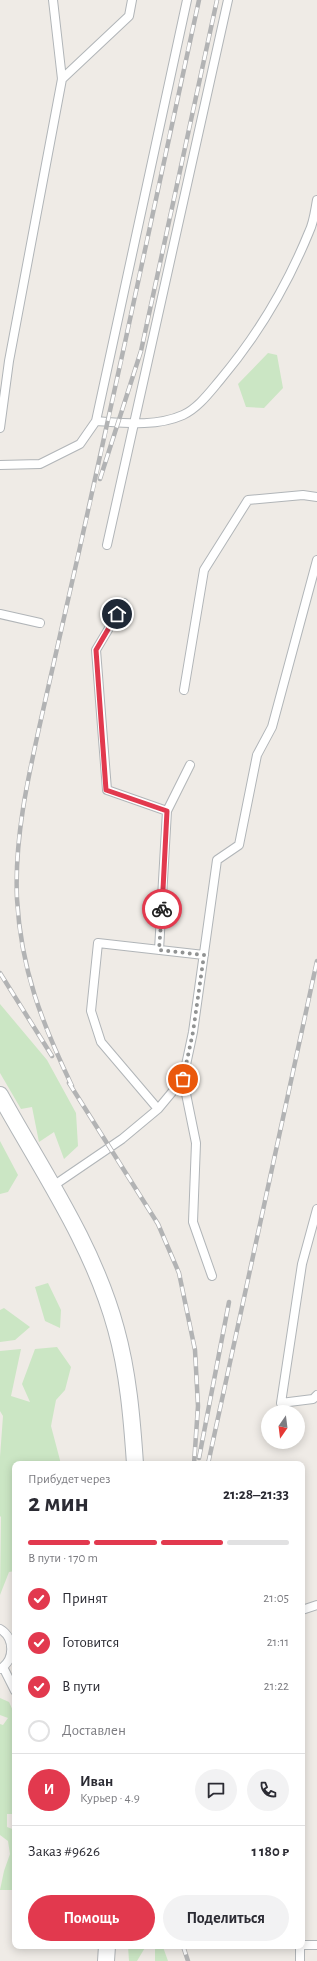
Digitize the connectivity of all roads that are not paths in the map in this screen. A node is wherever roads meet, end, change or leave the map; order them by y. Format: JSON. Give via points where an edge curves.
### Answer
{"nodes":[{"id":1,"x":53,"y":0,"type":"edge"},
{"id":2,"x":132,"y":0,"type":"edge"},
{"id":3,"x":187,"y":0,"type":"edge"},
{"id":4,"x":228,"y":0,"type":"edge"},
{"id":5,"x":62,"y":79,"type":"junction"},
{"id":6,"x":317,"y":200,"type":"edge"},
{"id":7,"x":96,"y":421,"type":"junction"},
{"id":8,"x":134,"y":423,"type":"junction"},
{"id":9,"x":0,"y":428,"type":"edge"},
{"id":10,"x":0,"y":465,"type":"edge"},
{"id":11,"x":317,"y":497,"type":"edge"},
{"id":12,"x":107,"y":545,"type":"dead end"},
{"id":13,"x":317,"y":560,"type":"edge"},
{"id":14,"x":124,"y":603,"type":"dead end"},
{"id":15,"x":0,"y":614,"type":"edge"},
{"id":16,"x":40,"y":623,"type":"dead end"},
{"id":17,"x":184,"y":690,"type":"dead end"},
{"id":18,"x":190,"y":765,"type":"dead end"},
{"id":19,"x":167,"y":811,"type":"junction"},
{"id":20,"x":159,"y":950,"type":"junction"},
{"id":21,"x":204,"y":955,"type":"junction"},
{"id":22,"x":183,"y":1079,"type":"junction"},
{"id":23,"x":0,"y":1095,"type":"edge"},
{"id":24,"x":158,"y":1110,"type":"junction"},
{"id":25,"x":52,"y":1186,"type":"junction"},
{"id":26,"x":317,"y":1209,"type":"edge"},
{"id":27,"x":212,"y":1276,"type":"dead end"},
{"id":28,"x":317,"y":1395,"type":"edge"},
{"id":29,"x":135,"y":1461,"type":"edge"},
{"id":30,"x":317,"y":1605,"type":"edge"},
{"id":31,"x":305,"y":1609,"type":"edge"},
{"id":32,"x":0,"y":1629,"type":"edge"},
{"id":33,"x":1,"y":1668,"type":"edge"},
{"id":34,"x":12,"y":1687,"type":"edge"},
{"id":35,"x":305,"y":1945,"type":"edge"},
{"id":36,"x":317,"y":1945,"type":"edge"},
{"id":37,"x":301,"y":1949,"type":"edge"},
{"id":38,"x":300,"y":1961,"type":"edge"}],
"edges":[{"from":1,"to":5,"type":"lane"},
{"from":2,"to":5,"type":"lane","via":[[129,16]]},
{"from":3,"to":7,"type":"lane"},
{"from":4,"to":8,"type":"lane"},
{"from":5,"to":9,"type":"lane","via":[[9,361]]},
{"from":6,"to":8,"type":"lane","via":[[310,231],[274,304],[245,351],[202,401],[183,415],[157,422]]},
{"from":7,"to":8,"type":"lane"},
{"from":7,"to":10,"type":"lane","via":[[80,444],[40,464]]},
{"from":8,"to":12,"type":"lane"},
{"from":11,"to":17,"type":"lane","via":[[303,495],[248,500],[204,570]]},
{"from":13,"to":21,"type":"lane","via":[[272,727],[257,755],[239,845],[218,860]]},
{"from":14,"to":19,"type":"lane","via":[[96,650],[106,790]]},
{"from":15,"to":16,"type":"lane"},
{"from":18,"to":19,"type":"lane"},
{"from":19,"to":20,"type":"lane"},
{"from":20,"to":21,"type":"lane"},
{"from":20,"to":24,"type":"lane","via":[[98,943],[91,1011],[101,1042]]},
{"from":21,"to":22,"type":"lane","via":[[193,1032]]},
{"from":22,"to":24,"type":"lane"},
{"from":22,"to":27,"type":"lane","via":[[196,1143],[192,1222]]},
{"from":23,"to":25,"type":"street"},
{"from":24,"to":25,"type":"lane","via":[[122,1139]]},
{"from":25,"to":29,"type":"street","via":[[81,1239],[116,1329],[128,1385]]},
{"from":26,"to":28,"type":"lane","via":[[302,1264],[281,1403],[314,1399]]},
{"from":30,"to":31,"type":"lane"},
{"from":32,"to":33,"type":"lane","via":[[7,1635],[12,1646],[10,1658]]},
{"from":33,"to":34,"type":"lane"},
{"from":35,"to":36,"type":"lane"},
{"from":37,"to":38,"type":"lane"}]}
